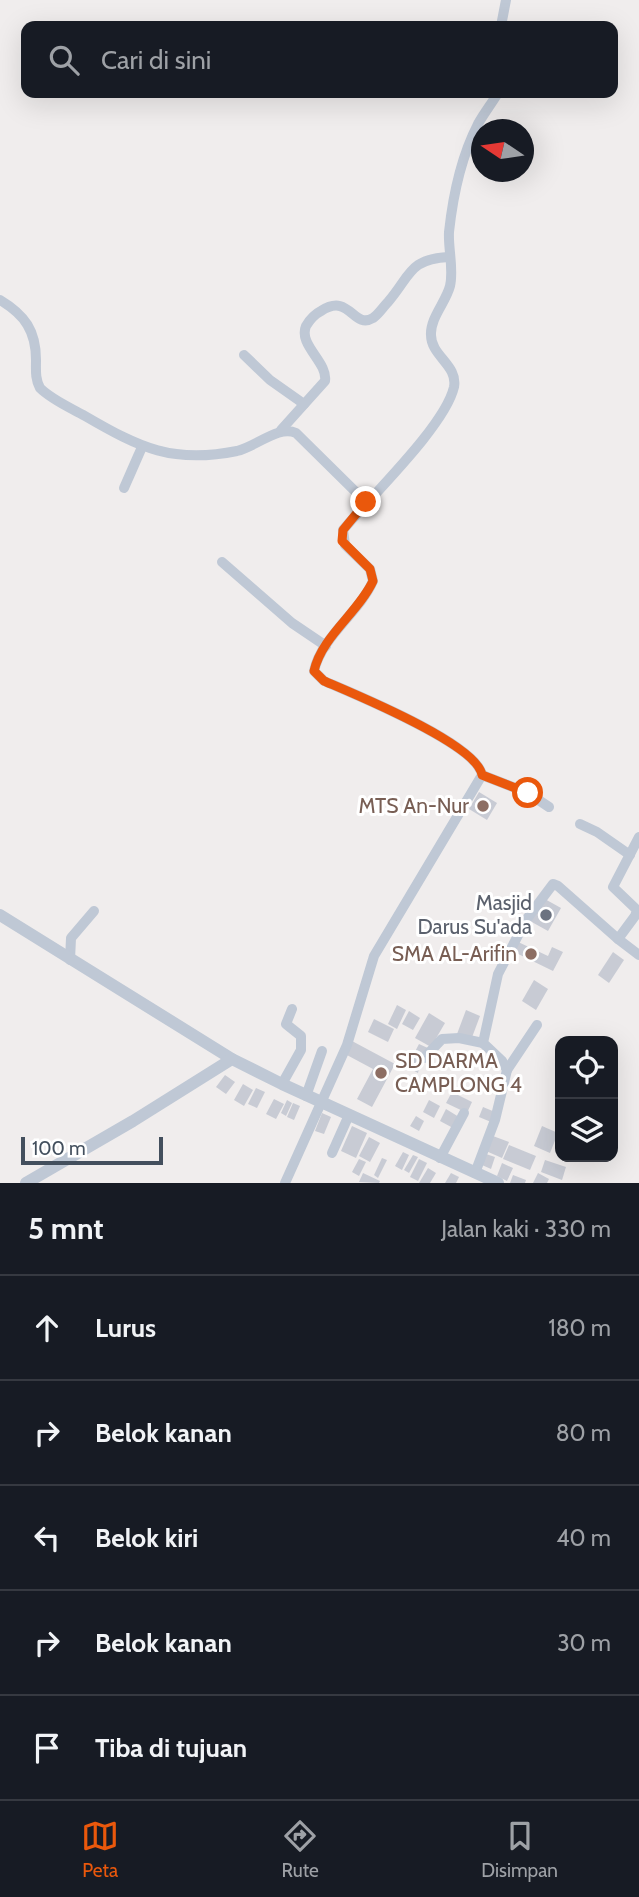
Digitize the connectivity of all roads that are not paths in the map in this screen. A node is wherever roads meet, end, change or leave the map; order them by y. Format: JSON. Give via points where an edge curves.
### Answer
{"nodes":[{"id":1,"x":506,"y":0,"type":"edge"},
{"id":2,"x":502,"y":21,"type":"edge"},
{"id":3,"x":495,"y":98,"type":"edge"},
{"id":4,"x":449,"y":257,"type":"junction"},
{"id":5,"x":0,"y":300,"type":"edge"},
{"id":6,"x":244,"y":355,"type":"dead end"},
{"id":7,"x":304,"y":404,"type":"junction"},
{"id":8,"x":281,"y":430,"type":"junction"},
{"id":9,"x":142,"y":447,"type":"junction"},
{"id":10,"x":124,"y":488,"type":"dead end"},
{"id":11,"x":366,"y":502,"type":"junction"},
{"id":12,"x":222,"y":562,"type":"dead end"},
{"id":13,"x":326,"y":646,"type":"junction"},
{"id":14,"x":482,"y":775,"type":"junction"},
{"id":15,"x":549,"y":807,"type":"dead end"},
{"id":16,"x":580,"y":824,"type":"dead end"},
{"id":17,"x":639,"y":837,"type":"edge"},
{"id":18,"x":630,"y":855,"type":"junction"},
{"id":19,"x":94,"y":911,"type":"dead end"},
{"id":20,"x":0,"y":915,"type":"edge"},
{"id":21,"x":618,"y":939,"type":"junction"},
{"id":22,"x":639,"y":955,"type":"edge"},
{"id":23,"x":70,"y":960,"type":"junction"},
{"id":24,"x":292,"y":1009,"type":"dead end"},
{"id":25,"x":537,"y":1025,"type":"dead end"},
{"id":26,"x":482,"y":1043,"type":"junction"},
{"id":27,"x":322,"y":1051,"type":"dead end"},
{"id":28,"x":424,"y":1058,"type":"dead end"},
{"id":29,"x":232,"y":1059,"type":"junction"},
{"id":30,"x":507,"y":1070,"type":"junction"},
{"id":31,"x":282,"y":1084,"type":"junction"},
{"id":32,"x":306,"y":1096,"type":"junction"},
{"id":33,"x":320,"y":1102,"type":"junction"},
{"id":34,"x":464,"y":1113,"type":"dead end"},
{"id":35,"x":349,"y":1115,"type":"junction"},
{"id":36,"x":331,"y":1153,"type":"dead end"},
{"id":37,"x":440,"y":1158,"type":"junction"},
{"id":38,"x":475,"y":1173,"type":"junction"},
{"id":39,"x":26,"y":1183,"type":"edge"},
{"id":40,"x":285,"y":1183,"type":"edge"},
{"id":41,"x":498,"y":1183,"type":"edge"}],
"edges":[{"from":1,"to":2,"type":"street"},
{"from":3,"to":4,"type":"street","via":[[467,149],[454,194]]},
{"from":4,"to":7,"type":"street","via":[[432,258],[414,267],[376,317],[360,319],[336,304],[316,313],[305,336],[326,376]]},
{"from":4,"to":11,"type":"street","via":[[450,285],[430,332],[434,347],[452,371],[453,388],[424,438]]},
{"from":5,"to":9,"type":"street","via":[[34,334],[40,388]]},
{"from":6,"to":7,"type":"street"},
{"from":7,"to":8,"type":"street"},
{"from":8,"to":9,"type":"street","via":[[255,446],[204,456],[172,455]]},
{"from":8,"to":11,"type":"street","via":[[296,433]]},
{"from":9,"to":10,"type":"street"},
{"from":11,"to":13,"type":"street","via":[[343,530],[342,541],[370,569],[373,581]]},
{"from":12,"to":13,"type":"street"},
{"from":13,"to":14,"type":"street","via":[[314,671],[318,676],[426,729],[468,755]]},
{"from":14,"to":15,"type":"street","via":[[528,793]]},
{"from":14,"to":33,"type":"street","via":[[383,937],[347,1045]]},
{"from":16,"to":18,"type":"street"},
{"from":17,"to":18,"type":"street"},
{"from":18,"to":21,"type":"street","via":[[613,887],[637,913]]},
{"from":19,"to":23,"type":"street","via":[[71,939]]},
{"from":20,"to":23,"type":"street"},
{"from":21,"to":22,"type":"street"},
{"from":21,"to":26,"type":"street","via":[[564,890],[551,886],[526,920],[498,974]]},
{"from":23,"to":29,"type":"street"},
{"from":24,"to":31,"type":"street","via":[[286,1024],[301,1036],[302,1045]]},
{"from":25,"to":30,"type":"street"},
{"from":26,"to":28,"type":"street","via":[[442,1038]]},
{"from":26,"to":30,"type":"street"},
{"from":27,"to":32,"type":"street"},
{"from":29,"to":31,"type":"street"},
{"from":29,"to":39,"type":"street"},
{"from":30,"to":38,"type":"street"},
{"from":31,"to":32,"type":"street"},
{"from":32,"to":33,"type":"street"},
{"from":33,"to":35,"type":"street"},
{"from":33,"to":40,"type":"street"},
{"from":34,"to":37,"type":"street"},
{"from":35,"to":36,"type":"street"},
{"from":35,"to":37,"type":"street"},
{"from":37,"to":38,"type":"street"},
{"from":38,"to":41,"type":"street"}]}
